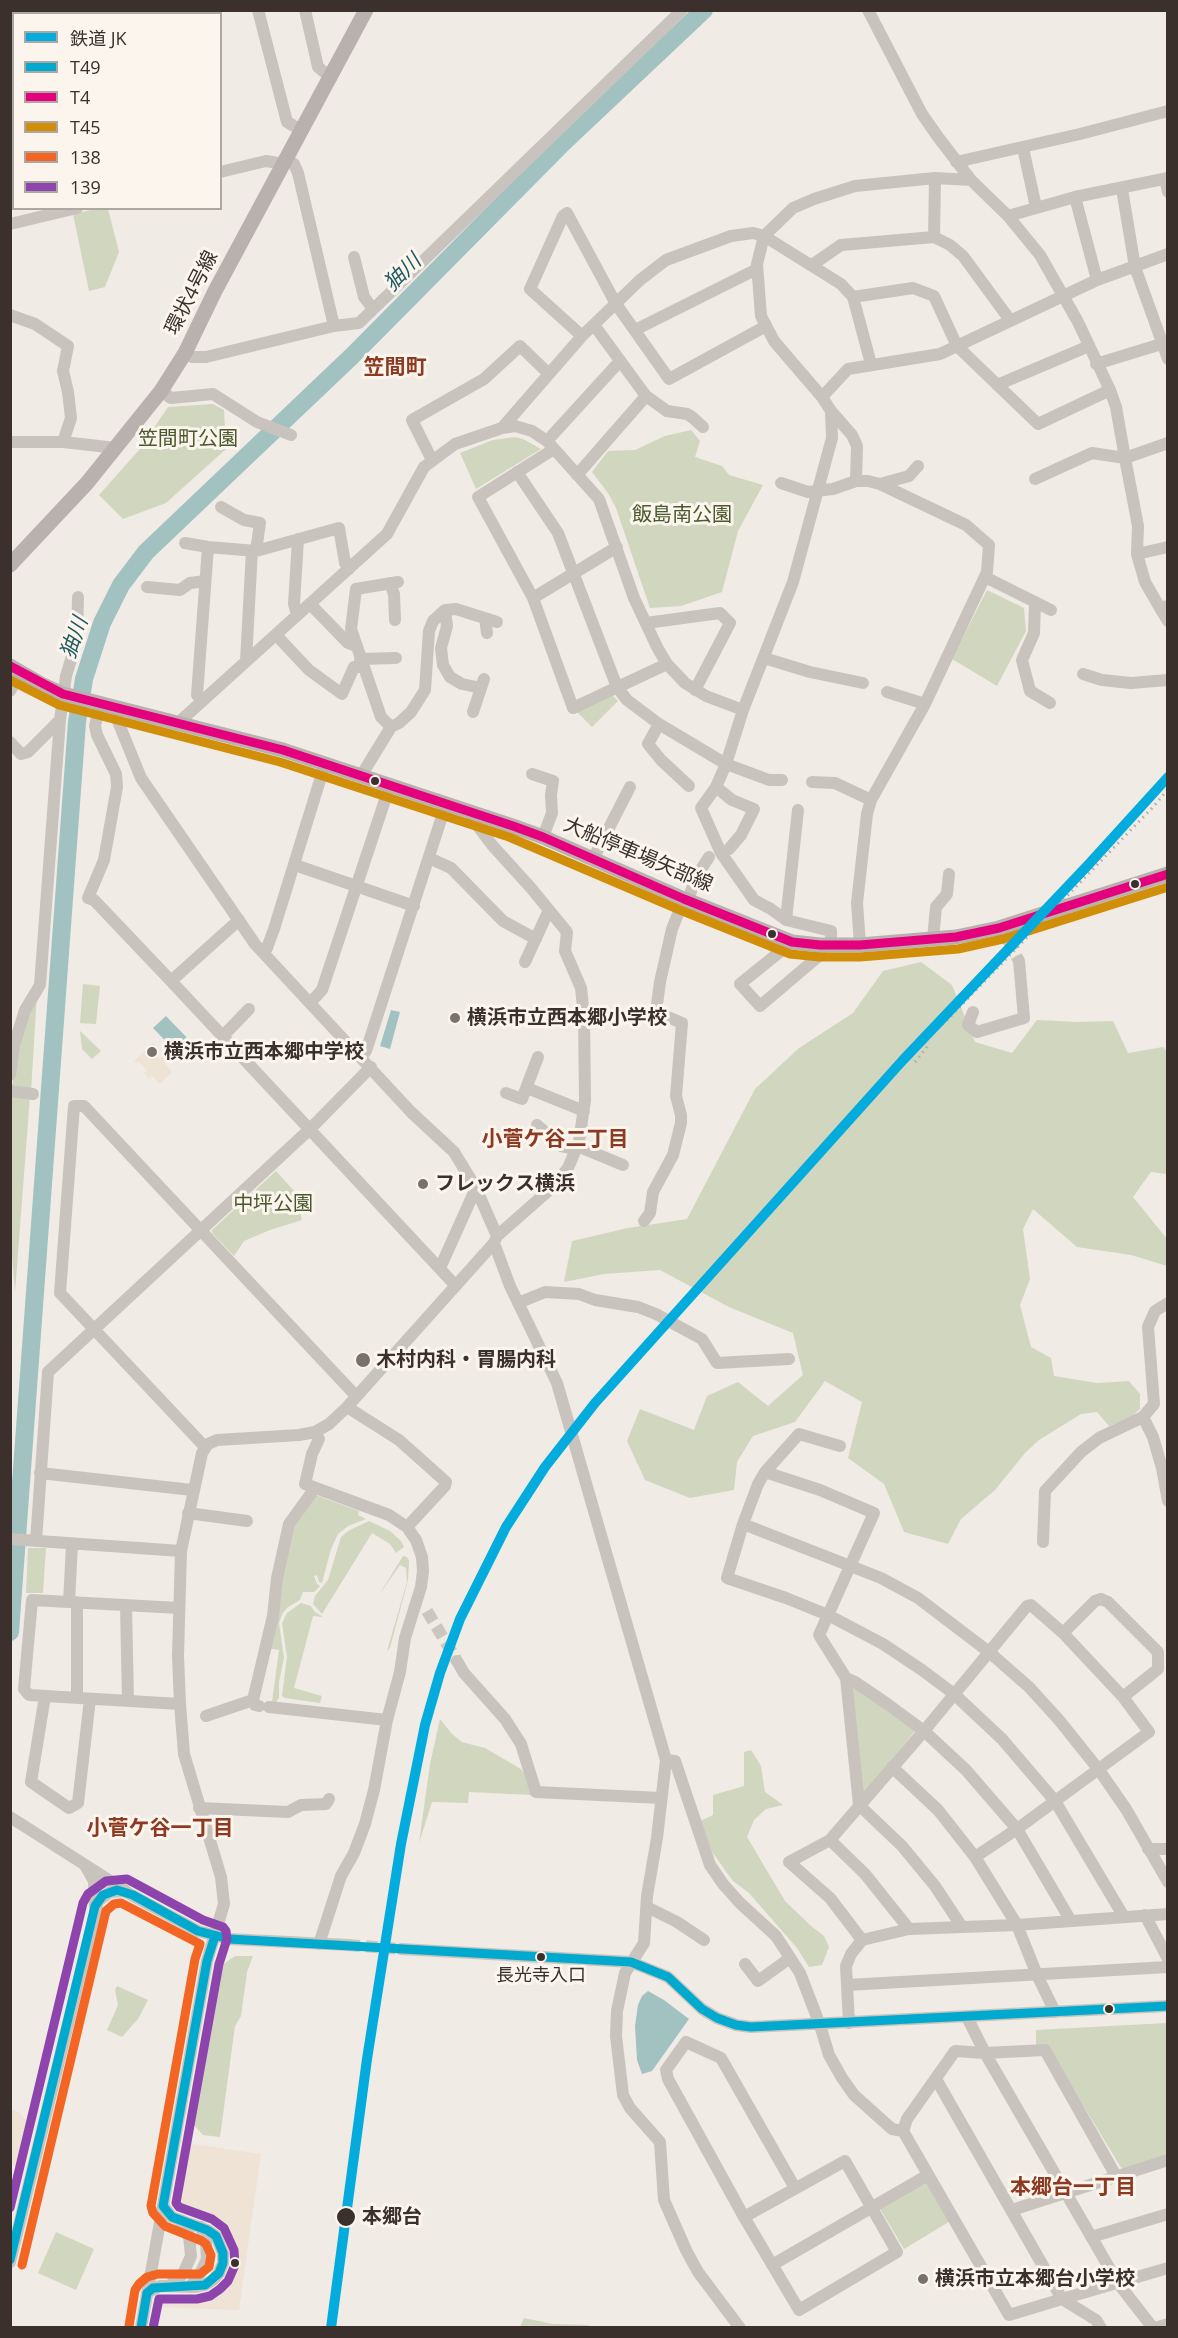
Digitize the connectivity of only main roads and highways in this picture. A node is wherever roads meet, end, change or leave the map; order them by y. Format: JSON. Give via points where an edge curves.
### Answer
{"nodes":[{"id":1,"x":366,"y":10,"type":"edge"},
{"id":2,"x":10,"y":565,"type":"edge"},
{"id":3,"x":16,"y":669,"type":"edge"},
{"id":4,"x":1167,"y":874,"type":"edge"}],
"edges":[{"from":1,"to":2,"type":"main road","name":"環状4号線","via":[[185,353],[161,391],[116,448]]},
{"from":3,"to":4,"type":"main road","name":"大船停車場矢部線","via":[[65,694],[283,750],[543,837],[792,942],[860,945],[1004,934]]}]}
